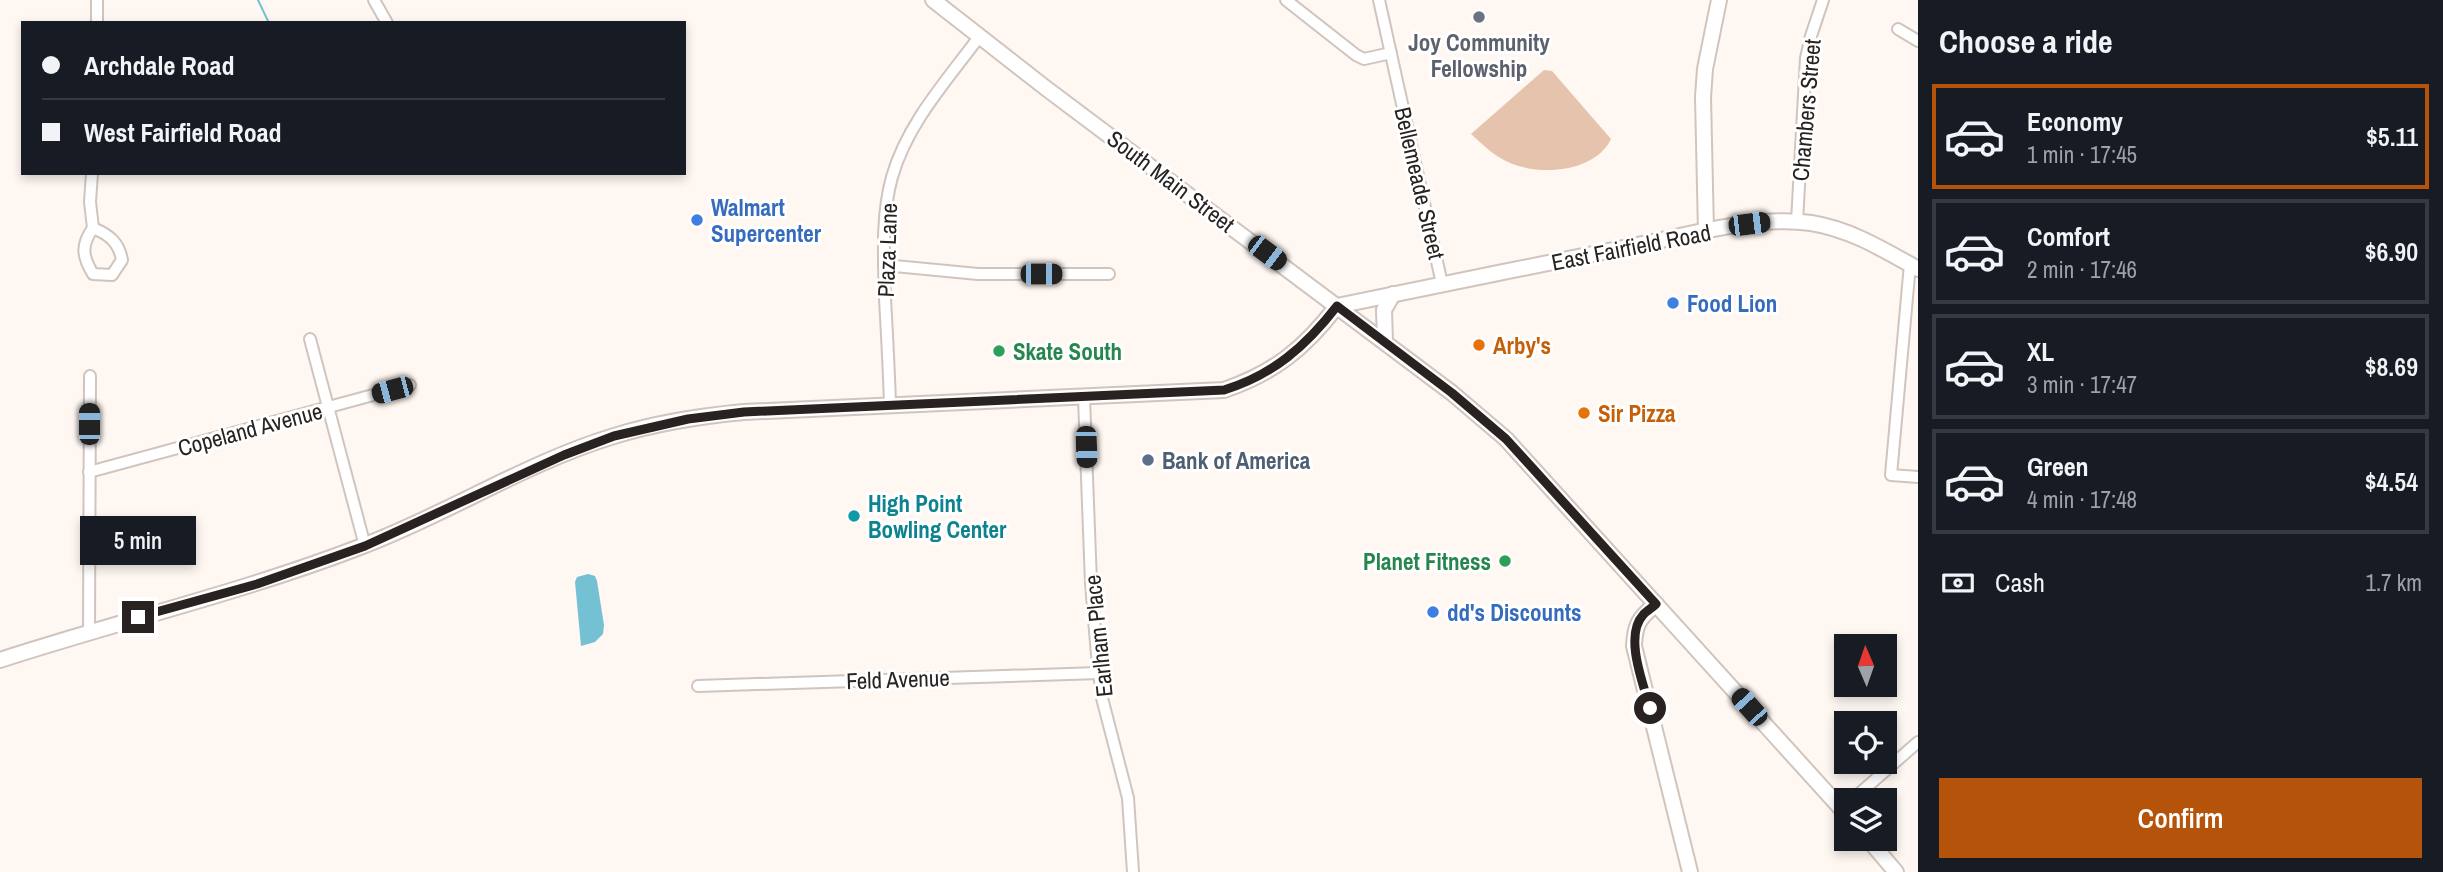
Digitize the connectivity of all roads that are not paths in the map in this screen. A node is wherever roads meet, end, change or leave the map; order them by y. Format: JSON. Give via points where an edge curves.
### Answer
{"nodes":[{"id":1,"x":97,"y":0,"type":"edge"},
{"id":2,"x":374,"y":0,"type":"edge"},
{"id":3,"x":933,"y":0,"type":"edge"},
{"id":4,"x":1286,"y":0,"type":"edge"},
{"id":5,"x":1379,"y":0,"type":"edge"},
{"id":6,"x":1718,"y":0,"type":"edge"},
{"id":7,"x":1823,"y":0,"type":"edge"},
{"id":8,"x":97,"y":21,"type":"edge"},
{"id":9,"x":386,"y":21,"type":"edge"},
{"id":10,"x":1898,"y":29,"type":"dead end"},
{"id":11,"x":979,"y":37,"type":"junction"},
{"id":12,"x":1918,"y":41,"type":"edge"},
{"id":13,"x":1391,"y":53,"type":"junction"},
{"id":14,"x":92,"y":175,"type":"edge"},
{"id":15,"x":1797,"y":222,"type":"junction"},
{"id":16,"x":93,"y":228,"type":"junction"},
{"id":17,"x":1706,"y":232,"type":"junction"},
{"id":18,"x":884,"y":265,"type":"junction"},
{"id":19,"x":1914,"y":266,"type":"edge"},
{"id":20,"x":1109,"y":274,"type":"dead end"},
{"id":21,"x":1442,"y":284,"type":"junction"},
{"id":22,"x":1393,"y":294,"type":"junction"},
{"id":23,"x":1337,"y":306,"type":"junction"},
{"id":24,"x":310,"y":339,"type":"dead end"},
{"id":25,"x":1385,"y":342,"type":"junction"},
{"id":26,"x":90,"y":376,"type":"dead end"},
{"id":27,"x":410,"y":385,"type":"dead end"},
{"id":28,"x":1084,"y":397,"type":"junction"},
{"id":29,"x":890,"y":405,"type":"junction"},
{"id":30,"x":328,"y":408,"type":"junction"},
{"id":31,"x":89,"y":472,"type":"junction"},
{"id":32,"x":1918,"y":477,"type":"edge"},
{"id":33,"x":365,"y":546,"type":"junction"},
{"id":34,"x":1656,"y":604,"type":"junction"},
{"id":35,"x":89,"y":631,"type":"junction"},
{"id":36,"x":0,"y":660,"type":"edge"},
{"id":37,"x":1099,"y":673,"type":"junction"},
{"id":38,"x":698,"y":686,"type":"dead end"},
{"id":39,"x":1918,"y":742,"type":"edge"},
{"id":40,"x":1868,"y":788,"type":"edge"},
{"id":41,"x":1834,"y":793,"type":"edge"},
{"id":42,"x":1878,"y":851,"type":"edge"},
{"id":43,"x":1133,"y":872,"type":"edge"},
{"id":44,"x":1690,"y":872,"type":"edge"},
{"id":45,"x":1896,"y":872,"type":"edge"}],
"edges":[{"from":1,"to":8,"type":"street"},
{"from":2,"to":9,"type":"street"},
{"from":3,"to":11,"type":"main road","name":"South Main Street"},
{"from":4,"to":13,"type":"street","via":[[1356,55],[1364,59]]},
{"from":5,"to":13,"type":"street","name":"Bellemeade Street"},
{"from":6,"to":17,"type":"main road","via":[[1703,97]]},
{"from":7,"to":15,"type":"street","name":"Chambers Street","via":[[1806,58]]},
{"from":10,"to":12,"type":"street"},
{"from":11,"to":18,"type":"street","name":"Plaza Lane","via":[[923,111],[892,176]]},
{"from":11,"to":23,"type":"main road","name":"South Main Street"},
{"from":13,"to":21,"type":"street","name":"Bellemeade Street"},
{"from":14,"to":16,"type":"street"},
{"from":15,"to":17,"type":"main road","name":"East Fairfield Road"},
{"from":15,"to":19,"type":"main road","name":"East Fairfield Road","via":[[1858,237]]},
{"from":16,"to":16,"type":"street","via":[[85,239],[84,260],[93,274],[112,275],[122,260],[120,247]]},
{"from":17,"to":21,"type":"main road","name":"East Fairfield Road"},
{"from":18,"to":20,"type":"street","via":[[978,274]]},
{"from":18,"to":29,"type":"street","name":"Plaza Lane"},
{"from":19,"to":32,"type":"street","via":[[1891,475]]},
{"from":21,"to":22,"type":"main road","name":"East Fairfield Road"},
{"from":22,"to":23,"type":"main road","name":"East Fairfield Road"},
{"from":22,"to":25,"type":"main road","via":[[1384,310]]},
{"from":23,"to":25,"type":"main road","name":"South Main Street"},
{"from":23,"to":28,"type":"main road","via":[[1285,359],[1246,383],[1207,392]]},
{"from":24,"to":30,"type":"street"},
{"from":25,"to":34,"type":"main road","name":"South Main Street","via":[[1506,439]]},
{"from":26,"to":31,"type":"street"},
{"from":27,"to":30,"type":"street","name":"Copeland Avenue"},
{"from":28,"to":29,"type":"main road"},
{"from":28,"to":37,"type":"street","name":"Earlham Place"},
{"from":29,"to":33,"type":"main road","via":[[706,416],[614,436]]},
{"from":30,"to":31,"type":"street","name":"Copeland Avenue"},
{"from":30,"to":33,"type":"street"},
{"from":31,"to":35,"type":"street"},
{"from":33,"to":35,"type":"main road","via":[[257,584]]},
{"from":34,"to":41,"type":"main road","name":"South Main Street"},
{"from":34,"to":44,"type":"main road","via":[[1641,616],[1634,646]]},
{"from":35,"to":36,"type":"main road"},
{"from":37,"to":38,"type":"street","name":"Feld Avenue"},
{"from":37,"to":43,"type":"street","name":"Earlham Place","via":[[1128,798]]},
{"from":39,"to":40,"type":"street"},
{"from":42,"to":45,"type":"main road"}]}
